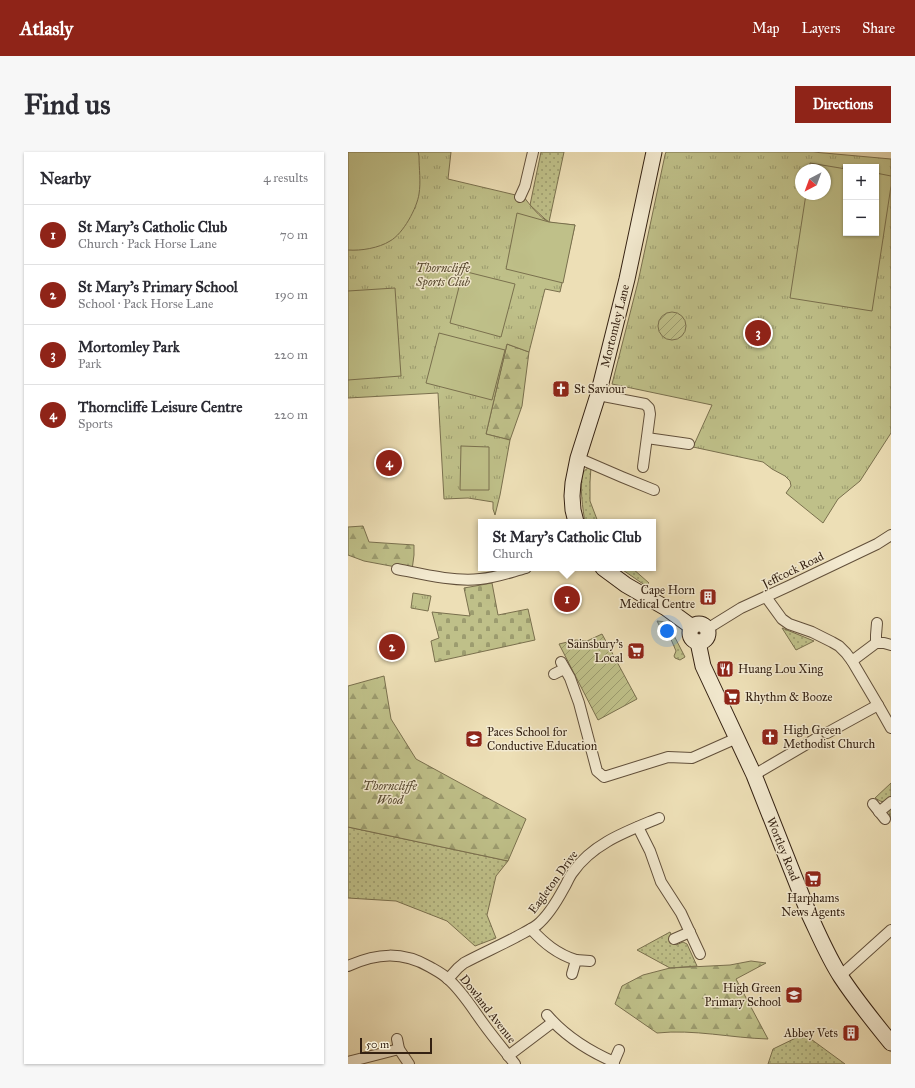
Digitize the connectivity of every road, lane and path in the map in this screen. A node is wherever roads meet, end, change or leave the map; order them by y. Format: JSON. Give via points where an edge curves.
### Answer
{"nodes":[{"id":1,"x":533,"y":152,"type":"edge"},
{"id":2,"x":654,"y":152,"type":"edge"},
{"id":3,"x":520,"y":197,"type":"dead end"},
{"id":4,"x":598,"y":395,"type":"junction"},
{"id":5,"x":647,"y":438,"type":"junction"},
{"id":6,"x":689,"y":444,"type":"dead end"},
{"id":7,"x":578,"y":458,"type":"junction"},
{"id":8,"x":643,"y":467,"type":"dead end"},
{"id":9,"x":654,"y":490,"type":"dead end"},
{"id":10,"x":575,"y":519,"type":"edge"},
{"id":11,"x":891,"y":535,"type":"edge"},
{"id":12,"x":397,"y":569,"type":"dead end"},
{"id":13,"x":514,"y":571,"type":"edge"},
{"id":14,"x":608,"y":571,"type":"edge"},
{"id":15,"x":766,"y":597,"type":"junction"},
{"id":16,"x":877,"y":624,"type":"dead end"},
{"id":17,"x":692,"y":627,"type":"junction"},
{"id":18,"x":707,"y":628,"type":"junction"},
{"id":19,"x":698,"y":642,"type":"junction"},
{"id":20,"x":876,"y":644,"type":"junction"},
{"id":21,"x":891,"y":645,"type":"edge"},
{"id":22,"x":852,"y":661,"type":"junction"},
{"id":23,"x":554,"y":674,"type":"dead end"},
{"id":24,"x":878,"y":705,"type":"junction"},
{"id":25,"x":891,"y":728,"type":"edge"},
{"id":26,"x":827,"y":733,"type":"dead end"},
{"id":27,"x":737,"y":738,"type":"junction"},
{"id":28,"x":817,"y":738,"type":"dead end"},
{"id":29,"x":754,"y":775,"type":"junction"},
{"id":30,"x":891,"y":802,"type":"edge"},
{"id":31,"x":879,"y":812,"type":"dead end"},
{"id":32,"x":659,"y":818,"type":"dead end"},
{"id":33,"x":638,"y":827,"type":"junction"},
{"id":34,"x":531,"y":929,"type":"junction"},
{"id":35,"x":891,"y":930,"type":"edge"},
{"id":36,"x":690,"y":932,"type":"junction"},
{"id":37,"x":674,"y":939,"type":"dead end"},
{"id":38,"x":700,"y":954,"type":"dead end"},
{"id":39,"x":576,"y":960,"type":"junction"},
{"id":40,"x":590,"y":961,"type":"dead end"},
{"id":41,"x":348,"y":966,"type":"edge"},
{"id":42,"x":572,"y":974,"type":"dead end"},
{"id":43,"x":840,"y":976,"type":"junction"},
{"id":44,"x":448,"y":979,"type":"junction"},
{"id":45,"x":891,"y":1043,"type":"edge"},
{"id":46,"x":619,"y":1050,"type":"dead end"},
{"id":47,"x":512,"y":1060,"type":"edge"},
{"id":48,"x":348,"y":1062,"type":"edge"},
{"id":49,"x":613,"y":1063,"type":"edge"},
{"id":50,"x":409,"y":1064,"type":"edge"}],
"edges":[{"from":1,"to":3,"type":"street"},
{"from":2,"to":4,"type":"street","name":"Mortomley Lane","via":[[627,279]]},
{"from":4,"to":5,"type":"street","via":[[645,404],[650,414]]},
{"from":4,"to":7,"type":"street","name":"Mortomley Lane"},
{"from":5,"to":6,"type":"street"},
{"from":5,"to":8,"type":"street"},
{"from":7,"to":9,"type":"street"},
{"from":7,"to":10,"type":"street","name":"Mortomley Lane","via":[[572,483]]},
{"from":11,"to":15,"type":"street","name":"Jeffcock Road"},
{"from":12,"to":13,"type":"street","via":[[469,580]]},
{"from":14,"to":17,"type":"street"},
{"from":15,"to":18,"type":"street","name":"Jeffcock Road"},
{"from":15,"to":22,"type":"street","via":[[782,619],[839,646]]},
{"from":16,"to":20,"type":"street"},
{"from":17,"to":18,"type":"street","via":[[703,624]]},
{"from":17,"to":19,"type":"street","via":[[689,632],[691,638]]},
{"from":18,"to":19,"type":"street","via":[[706,638]]},
{"from":19,"to":27,"type":"street","name":"Wortley Road","via":[[703,666]]},
{"from":20,"to":21,"type":"street"},
{"from":20,"to":22,"type":"street"},
{"from":22,"to":24,"type":"street"},
{"from":23,"to":27,"type":"street","via":[[562,665],[570,678],[597,771],[604,777],[668,757],[692,758]]},
{"from":24,"to":25,"type":"street"},
{"from":24,"to":26,"type":"street"},
{"from":27,"to":29,"type":"street","name":"Wortley Road"},
{"from":28,"to":29,"type":"street"},
{"from":29,"to":43,"type":"street","name":"Wortley Road","via":[[809,914]]},
{"from":30,"to":31,"type":"street"},
{"from":32,"to":33,"type":"street","name":"Eagleton Drive"},
{"from":33,"to":34,"type":"street","name":"Eagleton Drive","via":[[614,838],[587,856],[572,874],[545,917]]},
{"from":33,"to":36,"type":"street","via":[[661,882]]},
{"from":34,"to":39,"type":"street","name":"Eagleton Drive","via":[[553,950]]},
{"from":34,"to":44,"type":"street","name":"Eagleton Drive","via":[[464,963]]},
{"from":35,"to":43,"type":"street"},
{"from":36,"to":37,"type":"street"},
{"from":36,"to":38,"type":"street"},
{"from":39,"to":40,"type":"street","name":"Eagleton Drive"},
{"from":39,"to":42,"type":"street"},
{"from":41,"to":44,"type":"street","name":"Dowland Avenue","via":[[382,956],[396,956],[427,965]]},
{"from":43,"to":45,"type":"street","name":"Wortley Road"},
{"from":44,"to":47,"type":"street","name":"Dowland Avenue","via":[[462,993]]},
{"from":46,"to":49,"type":"street"},
{"from":47,"to":49,"type":"street","via":[[550,1018],[577,1042]]},
{"from":48,"to":50,"type":"street","via":[[398,1044]]}]}
